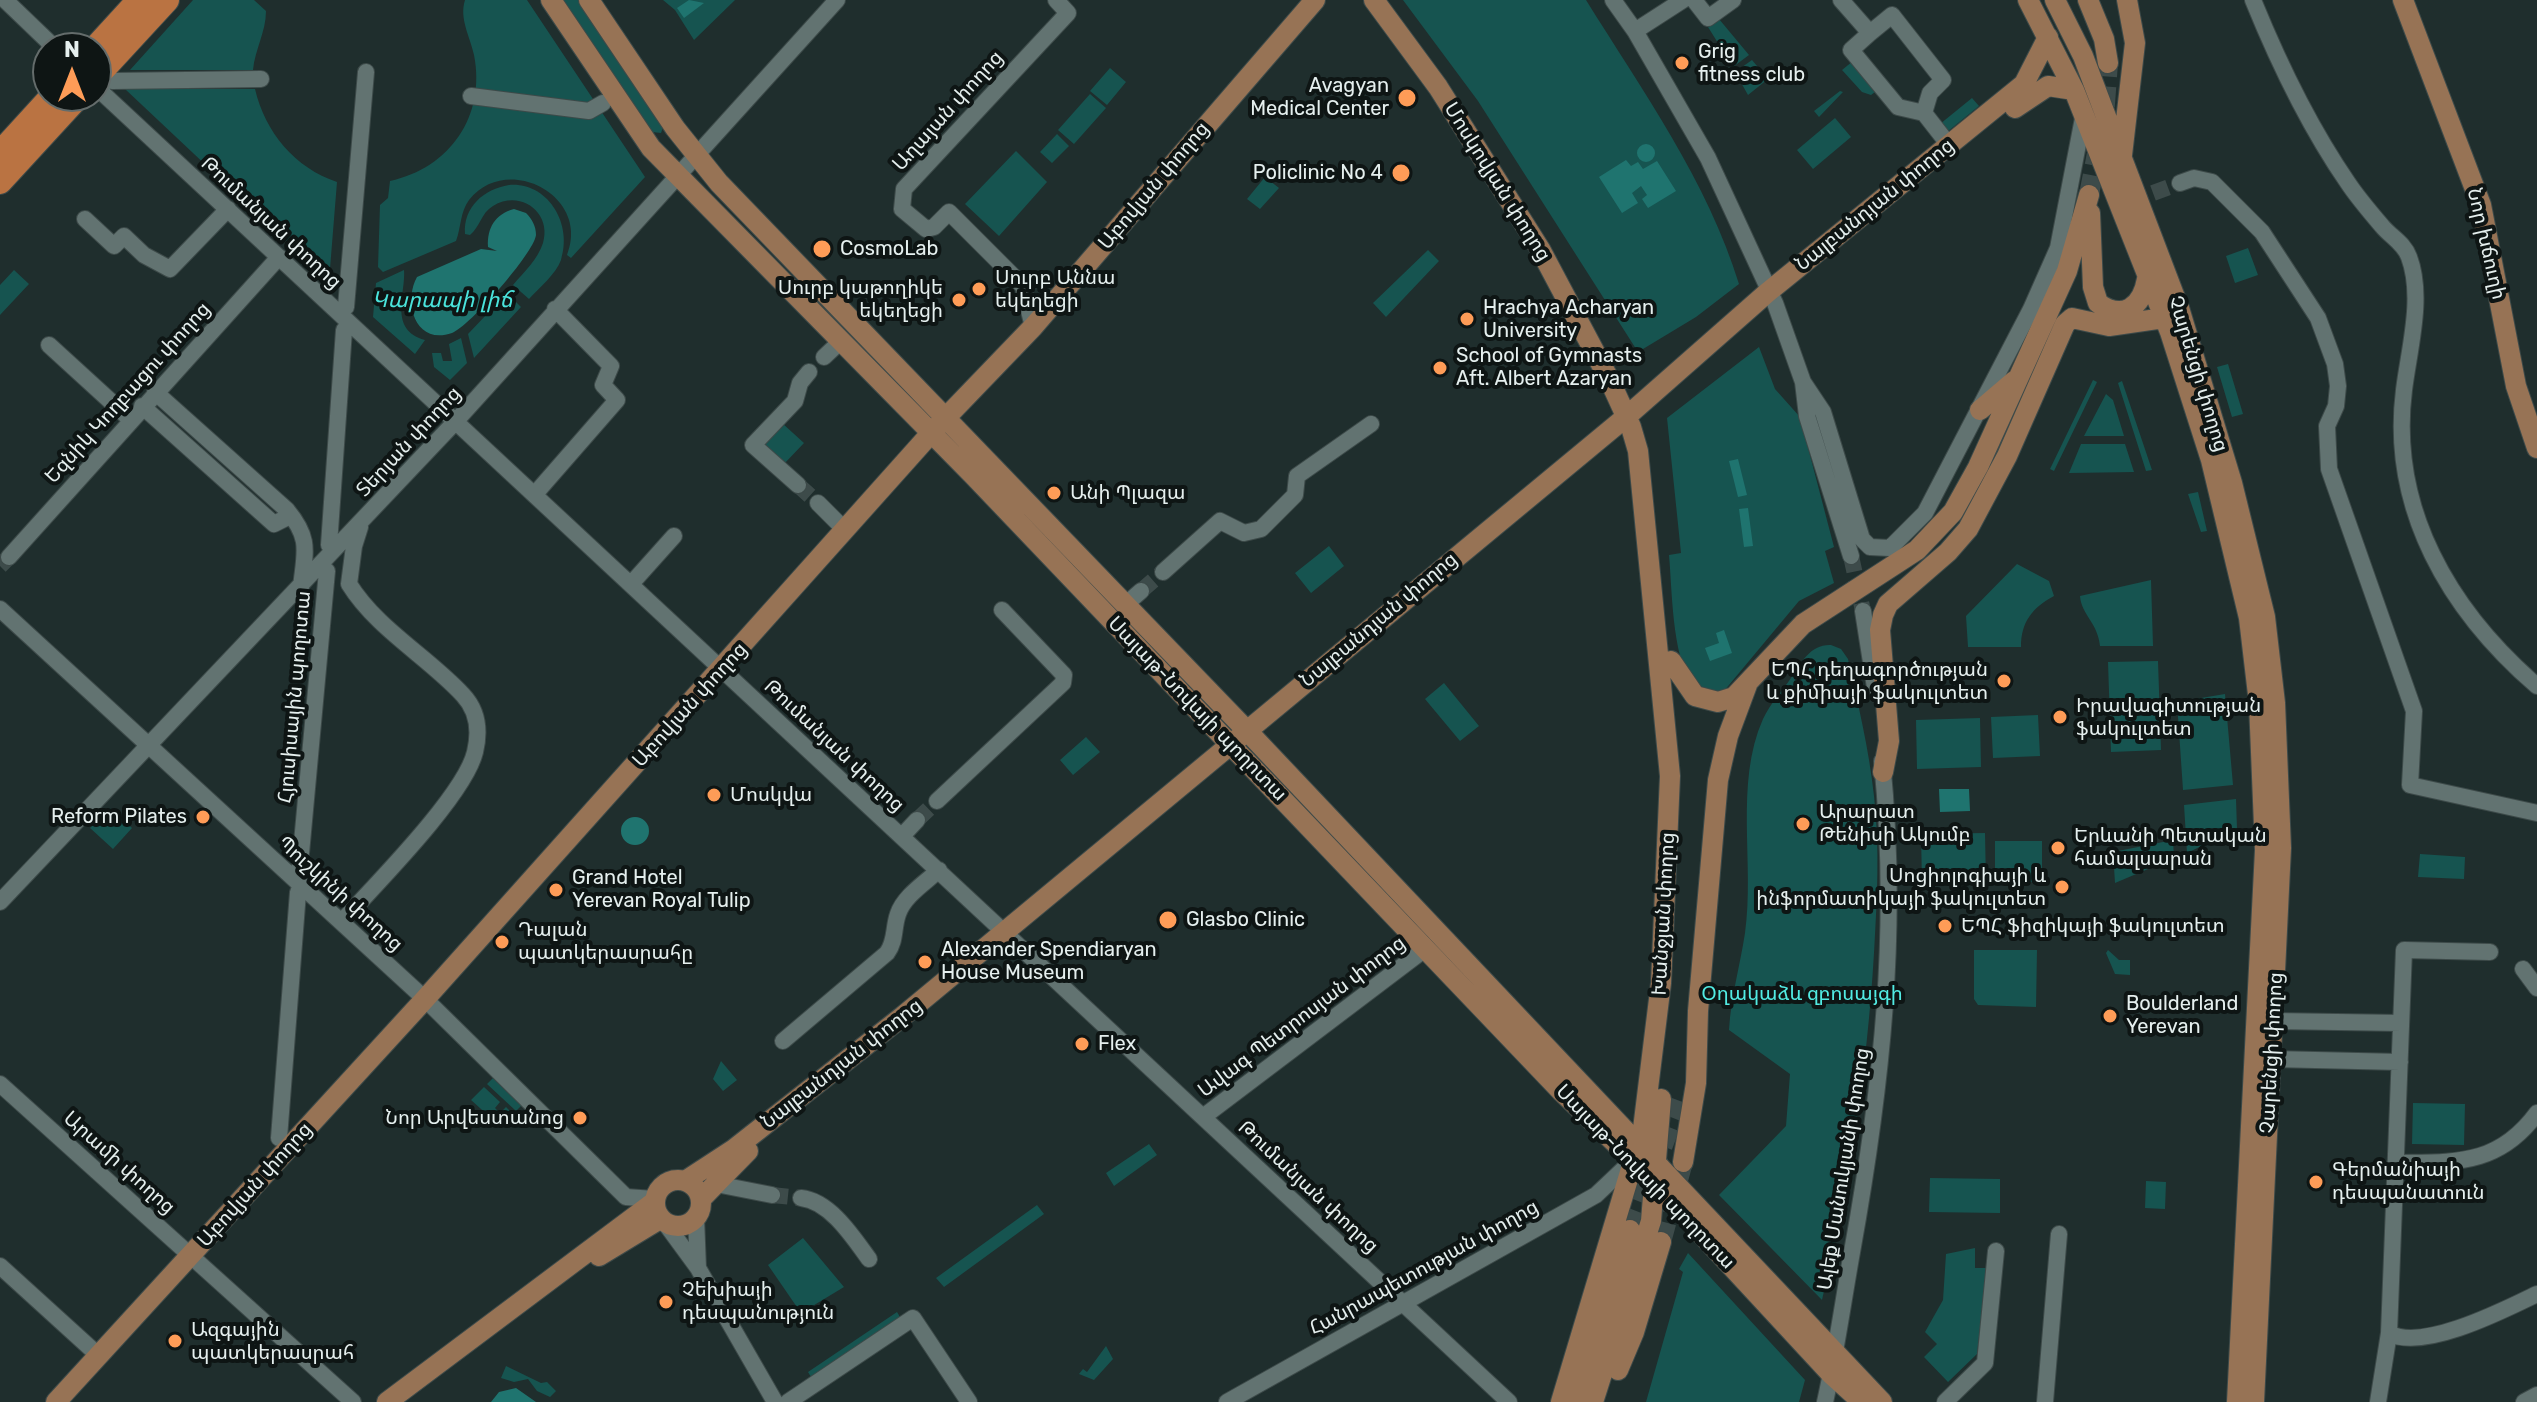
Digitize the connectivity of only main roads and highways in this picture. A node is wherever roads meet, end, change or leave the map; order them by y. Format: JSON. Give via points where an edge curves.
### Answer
{"nodes":[{"id":1,"x":139,"y":0,"type":"edge"},
{"id":2,"x":167,"y":0,"type":"edge"},
{"id":3,"x":551,"y":0,"type":"edge"},
{"id":4,"x":589,"y":0,"type":"edge"},
{"id":5,"x":1315,"y":0,"type":"edge"},
{"id":6,"x":1374,"y":0,"type":"edge"},
{"id":7,"x":2028,"y":0,"type":"edge"},
{"id":8,"x":2055,"y":0,"type":"edge"},
{"id":9,"x":2088,"y":0,"type":"edge"},
{"id":10,"x":2101,"y":0,"type":"edge"},
{"id":11,"x":2114,"y":0,"type":"edge"},
{"id":12,"x":2127,"y":0,"type":"edge"},
{"id":13,"x":2403,"y":0,"type":"edge"},
{"id":14,"x":110,"y":32,"type":"edge"},
{"id":15,"x":2048,"y":37,"type":"junction"},
{"id":16,"x":112,"y":69,"type":"edge"},
{"id":17,"x":2074,"y":90,"type":"junction"},
{"id":18,"x":2127,"y":108,"type":"junction"},
{"id":19,"x":37,"y":112,"type":"edge"},
{"id":20,"x":64,"y":112,"type":"edge"},
{"id":21,"x":0,"y":153,"type":"edge"},
{"id":22,"x":2122,"y":159,"type":"junction"},
{"id":23,"x":0,"y":182,"type":"edge"},
{"id":24,"x":2147,"y":279,"type":"junction"},
{"id":25,"x":1772,"y":298,"type":"junction"},
{"id":26,"x":2164,"y":318,"type":"junction"},
{"id":27,"x":2020,"y":376,"type":"junction"},
{"id":28,"x":1980,"y":410,"type":"road end"},
{"id":29,"x":1634,"y":420,"type":"junction"},
{"id":30,"x":938,"y":426,"type":"junction"},
{"id":31,"x":2015,"y":434,"type":"junction"},
{"id":32,"x":2537,"y":448,"type":"edge"},
{"id":33,"x":1671,"y":661,"type":"junction"},
{"id":34,"x":1748,"y":683,"type":"junction"},
{"id":35,"x":2267,"y":703,"type":"junction"},
{"id":36,"x":1249,"y":733,"type":"junction"},
{"id":37,"x":1233,"y":747,"type":"junction"},
{"id":38,"x":1883,"y":772,"type":"road end"},
{"id":39,"x":1007,"y":934,"type":"junction"},
{"id":40,"x":1698,"y":1011,"type":"junction"},
{"id":41,"x":1680,"y":1101,"type":"tunnel mouth"},
{"id":42,"x":1636,"y":1153,"type":"junction"},
{"id":43,"x":1683,"y":1162,"type":"tunnel mouth"},
{"id":44,"x":1656,"y":1163,"type":"junction"},
{"id":45,"x":685,"y":1181,"type":"junction"},
{"id":46,"x":1654,"y":1185,"type":"junction"},
{"id":47,"x":1621,"y":1206,"type":"junction"},
{"id":48,"x":699,"y":1208,"type":"junction"},
{"id":49,"x":658,"y":1211,"type":"junction"},
{"id":50,"x":1652,"y":1213,"type":"junction"},
{"id":51,"x":1630,"y":1230,"type":"tunnel mouth"},
{"id":52,"x":1661,"y":1242,"type":"tunnel mouth"},
{"id":53,"x":1830,"y":1364,"type":"junction"},
{"id":54,"x":56,"y":1402,"type":"edge"},
{"id":55,"x":387,"y":1402,"type":"edge"},
{"id":56,"x":409,"y":1402,"type":"edge"},
{"id":57,"x":1561,"y":1402,"type":"edge"},
{"id":58,"x":1574,"y":1402,"type":"edge"},
{"id":59,"x":1593,"y":1402,"type":"edge"},
{"id":60,"x":1602,"y":1402,"type":"edge"},
{"id":61,"x":1862,"y":1402,"type":"edge"},
{"id":62,"x":1882,"y":1402,"type":"edge"},
{"id":63,"x":2237,"y":1402,"type":"edge"},
{"id":64,"x":2254,"y":1402,"type":"edge"}],
"edges":[{"from":1,"to":14,"type":"highway"},
{"from":2,"to":16,"type":"highway"},
{"from":3,"to":30,"type":"main road","name":"Սայաթ-Նովայի պողոտա","via":[[651,148],[841,341]]},
{"from":4,"to":30,"type":"main road","name":"Սայաթ-Նովայի պողոտա","via":[[695,155]]},
{"from":5,"to":30,"type":"main road","name":"Աբովյան փողոց","via":[[1033,327]]},
{"from":6,"to":29,"type":"main road","name":"Մոսկովյան փողոց","via":[[1514,205]]},
{"from":7,"to":15,"type":"main road","name":"Չարենցի փողոց"},
{"from":8,"to":22,"type":"main road","name":"Չարենցի փողոց","via":[[2083,56]]},
{"from":9,"to":10,"type":"main road","via":[[2108,63],[2110,36]]},
{"from":11,"to":18,"type":"main road","via":[[2122,32]]},
{"from":12,"to":18,"type":"main road","via":[[2135,43]]},
{"from":13,"to":32,"type":"main road","name":"Նոր խճուղի","via":[[2481,205],[2516,386]]},
{"from":15,"to":17,"type":"main road","name":"Չարենցի փողոց"},
{"from":15,"to":25,"type":"main road","name":"Նալբանդյան փողոց","via":[[2024,84]]},
{"from":17,"to":24,"type":"main road","name":"Չարենցի փողոց"},
{"from":17,"to":25,"type":"main road","name":"Նալբանդյան փողոց","via":[[2048,86],[2034,93]]},
{"from":18,"to":22,"type":"main road"},
{"from":19,"to":21,"type":"highway"},
{"from":20,"to":23,"type":"highway"},
{"from":22,"to":35,"type":"main road","name":"Չարենցի փողոց","via":[[2145,197],[2249,546],[2265,617]]},
{"from":24,"to":26,"type":"main road","name":"Չարենցի փողոց"},
{"from":24,"to":27,"type":"main road","via":[[2144,295],[2132,309],[2116,312],[2098,303],[2088,198],[2067,271]]},
{"from":25,"to":29,"type":"main road","name":"Նալբանդյան փողոց"},
{"from":26,"to":31,"type":"main road","via":[[2109,326],[2072,318]]},
{"from":26,"to":35,"type":"main road","name":"Չարենցի փողոց","via":[[2230,533]]},
{"from":27,"to":28,"type":"main road"},
{"from":27,"to":31,"type":"main road"},
{"from":27,"to":34,"type":"main road","via":[[1953,512],[1917,550],[1803,624]]},
{"from":29,"to":33,"type":"main road","name":"Խանջյան փողոց"},
{"from":29,"to":36,"type":"main road","name":"Նալբանդյան փողոց","via":[[1403,598]]},
{"from":29,"to":42,"type":"main road","name":"Խանջյան փողոց","via":[[1670,776],[1661,983],[1647,1111]]},
{"from":30,"to":36,"type":"main road","name":"Սայաթ-Նովայի պողոտա"},
{"from":30,"to":37,"type":"main road","name":"Սայաթ-Նովայի պողոտա"},
{"from":30,"to":54,"type":"main road","name":"Աբովյան փողոց"},
{"from":31,"to":38,"type":"main road","via":[[1968,529],[1888,604],[1883,615],[1889,741]]},
{"from":33,"to":34,"type":"main road","via":[[1690,692],[1702,699],[1727,700]]},
{"from":33,"to":44,"type":"main road","name":"Խանջյան փողոց","via":[[1679,737],[1680,839]]},
{"from":34,"to":40,"type":"main road","via":[[1718,780]]},
{"from":35,"to":63,"type":"main road","name":"Չարենցի փողոց","via":[[2265,850]]},
{"from":35,"to":64,"type":"main road","name":"Չարենցի փողոց","via":[[2281,848]]},
{"from":36,"to":37,"type":"main road","name":"Նալբանդյան փողոց"},
{"from":36,"to":42,"type":"main road","name":"Սայաթ-Նովայի պողոտա"},
{"from":37,"to":39,"type":"main road","name":"Նալբանդյան փողոց"},
{"from":37,"to":42,"type":"main road","name":"Սայաթ-Նովայի պողոտա","via":[[1425,949]]},
{"from":39,"to":45,"type":"main road","name":"Նալբանդյան փողոց","via":[[734,1149]]},
{"from":39,"to":48,"type":"main road","name":"Նալբանդյան փողոց","via":[[740,1157]]},
{"from":40,"to":41,"type":"main road"},
{"from":40,"to":43,"type":"main road","via":[[1696,1083]]},
{"from":42,"to":44,"type":"main road","name":"Սայաթ-Նովայի պողոտա"},
{"from":42,"to":46,"type":"main road","name":"Սայաթ-Նովայի պողոտա"},
{"from":42,"to":47,"type":"main road","name":"Խանջյան փողոց"},
{"from":44,"to":46,"type":"main road","name":"Խանջյան փողոց"},
{"from":44,"to":53,"type":"main road","name":"Սայաթ-Նովայի պողոտա"},
{"from":45,"to":48,"type":"main road","via":[[696,1188]]},
{"from":45,"to":49,"type":"main road","via":[[668,1181],[659,1188]]},
{"from":46,"to":50,"type":"main road","name":"Խանջյան փողոց"},
{"from":46,"to":53,"type":"main road","name":"Սայաթ-Նովայի պողոտա"},
{"from":47,"to":50,"type":"main road","via":[[1639,1202]]},
{"from":47,"to":57,"type":"main road","name":"Խանջյան փողոց"},
{"from":48,"to":49,"type":"main road","via":[[685,1225]]},
{"from":49,"to":55,"type":"main road","via":[[620,1224]]},
{"from":49,"to":56,"type":"main road"},
{"from":50,"to":59,"type":"main road","name":"Խանջյան փողոց"},
{"from":51,"to":58,"type":"main road","via":[[1610,1305]]},
{"from":52,"to":60,"type":"main road","via":[[1634,1332]]},
{"from":53,"to":61,"type":"main road","name":"Սայաթ-Նովայի պողոտա"},
{"from":53,"to":62,"type":"main road","name":"Սայաթ-Նովայի պողոտա"}]}
